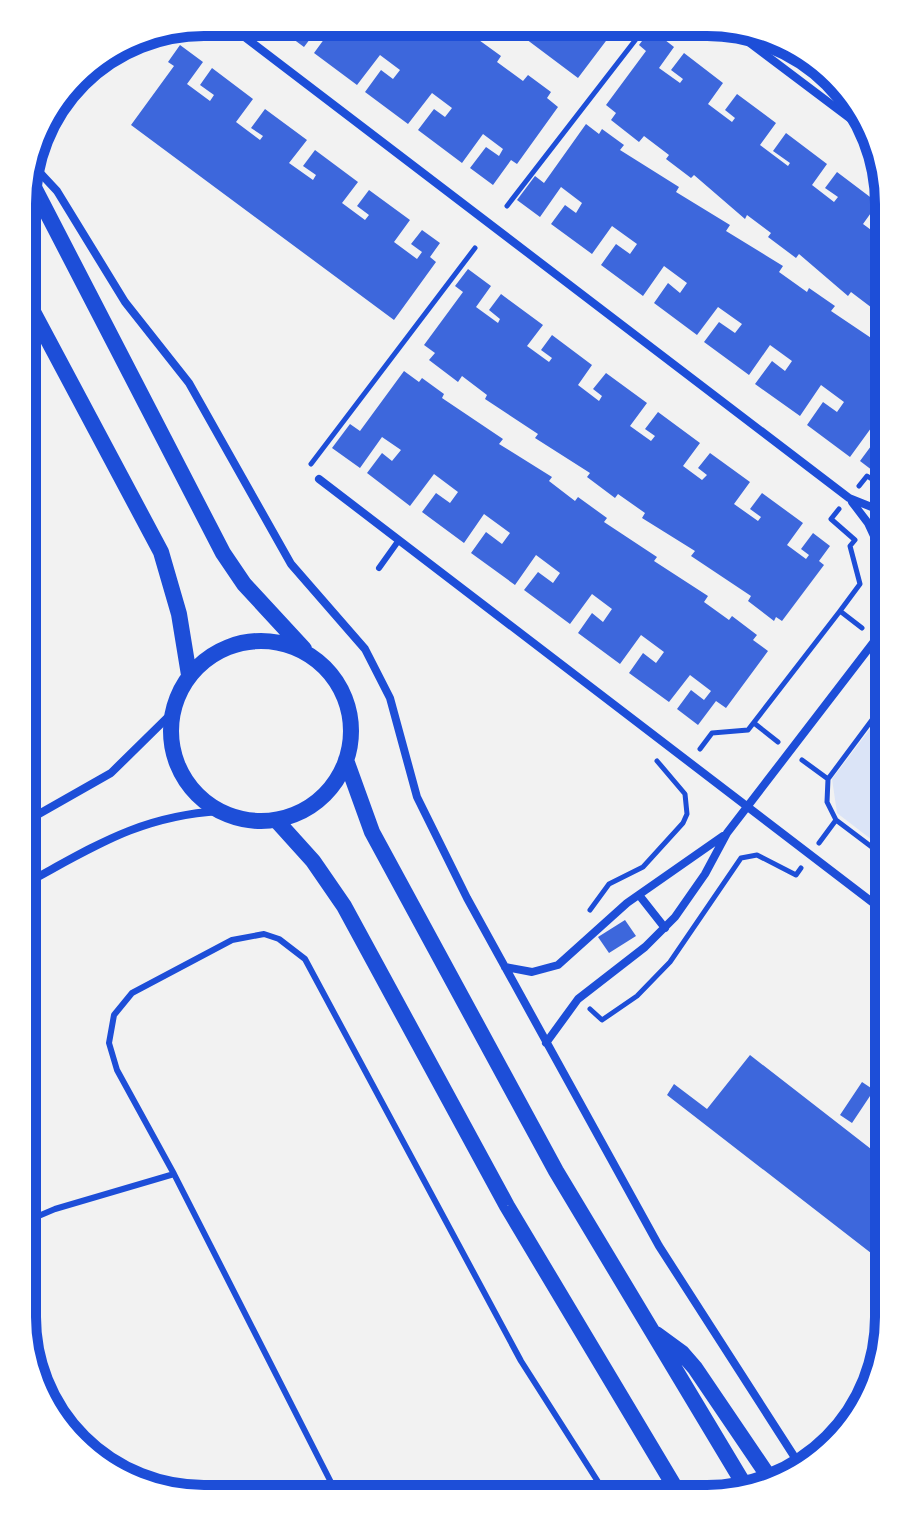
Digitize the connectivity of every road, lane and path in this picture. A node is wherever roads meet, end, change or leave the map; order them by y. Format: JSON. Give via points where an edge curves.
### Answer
{"nodes":[{"id":1,"x":243,"y":36,"type":"edge"},
{"id":2,"x":638,"y":36,"type":"edge"},
{"id":3,"x":748,"y":41,"type":"edge"},
{"id":4,"x":853,"y":121,"type":"edge"},
{"id":5,"x":39,"y":172,"type":"edge"},
{"id":6,"x":37,"y":192,"type":"edge"},
{"id":7,"x":507,"y":206,"type":"dead end"},
{"id":8,"x":475,"y":248,"type":"dead end"},
{"id":9,"x":36,"y":317,"type":"edge"},
{"id":10,"x":319,"y":479,"type":"joint"},
{"id":11,"x":849,"y":498,"type":"junction"},
{"id":12,"x":875,"y":508,"type":"edge"},
{"id":13,"x":875,"y":538,"type":"edge"},
{"id":14,"x":399,"y":540,"type":"junction"},
{"id":15,"x":379,"y":568,"type":"dead end"},
{"id":16,"x":875,"y":638,"type":"edge"},
{"id":17,"x":875,"y":640,"type":"edge"},
{"id":18,"x":311,"y":656,"type":"junction"},
{"id":19,"x":189,"y":675,"type":"junction"},
{"id":20,"x":172,"y":713,"type":"junction"},
{"id":21,"x":875,"y":716,"type":"edge"},
{"id":22,"x":346,"y":760,"type":"junction"},
{"id":23,"x":747,"y":807,"type":"junction"},
{"id":24,"x":220,"y":811,"type":"junction"},
{"id":25,"x":36,"y":816,"type":"edge"},
{"id":26,"x":276,"y":820,"type":"junction"},
{"id":27,"x":836,"y":820,"type":"junction"},
{"id":28,"x":727,"y":833,"type":"junction"},
{"id":29,"x":875,"y":849,"type":"edge"},
{"id":30,"x":811,"y":855,"type":"junction"},
{"id":31,"x":36,"y":878,"type":"edge"},
{"id":32,"x":639,"y":895,"type":"junction"},
{"id":33,"x":875,"y":904,"type":"edge"},
{"id":34,"x":665,"y":928,"type":"junction"},
{"id":35,"x":505,"y":967,"type":"junction"},
{"id":36,"x":578,"y":999,"type":"junction"},
{"id":37,"x":546,"y":1043,"type":"junction"},
{"id":38,"x":174,"y":1174,"type":"junction"},
{"id":39,"x":36,"y":1217,"type":"edge"},
{"id":40,"x":651,"y":1331,"type":"junction"},
{"id":41,"x":796,"y":1459,"type":"edge"},
{"id":42,"x":767,"y":1474,"type":"edge"},
{"id":43,"x":742,"y":1481,"type":"edge"},
{"id":44,"x":332,"y":1485,"type":"edge"},
{"id":45,"x":600,"y":1485,"type":"edge"},
{"id":46,"x":674,"y":1485,"type":"edge"}],
"edges":[{"from":1,"to":11,"type":"street"},
{"from":2,"to":7,"type":"path"},
{"from":3,"to":4,"type":"street"},
{"from":5,"to":35,"type":"street","via":[[57,191],[125,302],[189,383],[291,564],[365,649],[390,698],[427,823]]},
{"from":6,"to":18,"type":"main road","via":[[223,553],[260,603]]},
{"from":8,"to":10,"type":"path","via":[[307,471]]},
{"from":9,"to":19,"type":"main road","via":[[161,552]]},
{"from":10,"to":14,"type":"street"},
{"from":11,"to":12,"type":"street"},
{"from":11,"to":13,"type":"street"},
{"from":11,"to":16,"type":"path","via":[[831,519],[855,540],[850,546],[860,584],[840,611]]},
{"from":14,"to":15,"type":"lane"},
{"from":14,"to":23,"type":"street"},
{"from":17,"to":23,"type":"street"},
{"from":18,"to":19,"type":"main road","via":[[280,643],[246,642],[214,653]]},
{"from":18,"to":22,"type":"main road","via":[[338,684],[346,702]]},
{"from":19,"to":20,"type":"main road"},
{"from":20,"to":24,"type":"main road","via":[[175,760],[185,781]]},
{"from":20,"to":25,"type":"street","via":[[111,773]]},
{"from":21,"to":27,"type":"path","via":[[828,779],[827,802]]},
{"from":22,"to":26,"type":"main road","via":[[319,800]]},
{"from":22,"to":40,"type":"main road","via":[[389,866],[556,1171]]},
{"from":23,"to":28,"type":"street"},
{"from":23,"to":30,"type":"street"},
{"from":24,"to":26,"type":"main road","via":[[247,820]]},
{"from":24,"to":31,"type":"street","via":[[169,816],[129,828]]},
{"from":26,"to":46,"type":"main road","via":[[344,906],[507,1206]]},
{"from":27,"to":29,"type":"path"},
{"from":27,"to":30,"type":"path"},
{"from":28,"to":32,"type":"street"},
{"from":28,"to":34,"type":"street","via":[[696,888]]},
{"from":30,"to":33,"type":"street"},
{"from":30,"to":36,"type":"path","via":[[796,875],[757,855],[741,858],[683,946],[637,996],[602,1020]]},
{"from":32,"to":34,"type":"street"},
{"from":32,"to":35,"type":"street","via":[[558,965],[532,972]]},
{"from":34,"to":36,"type":"street"},
{"from":35,"to":37,"type":"street"},
{"from":36,"to":37,"type":"street"},
{"from":37,"to":41,"type":"street","via":[[659,1246]]},
{"from":38,"to":39,"type":"lane"},
{"from":38,"to":44,"type":"lane"},
{"from":38,"to":45,"type":"lane","via":[[117,1070],[109,1043],[114,1015],[132,993],[232,940],[264,934],[279,939],[305,959],[521,1361]]},
{"from":40,"to":42,"type":"main road","via":[[695,1368]]},
{"from":40,"to":43,"type":"main road"}]}
